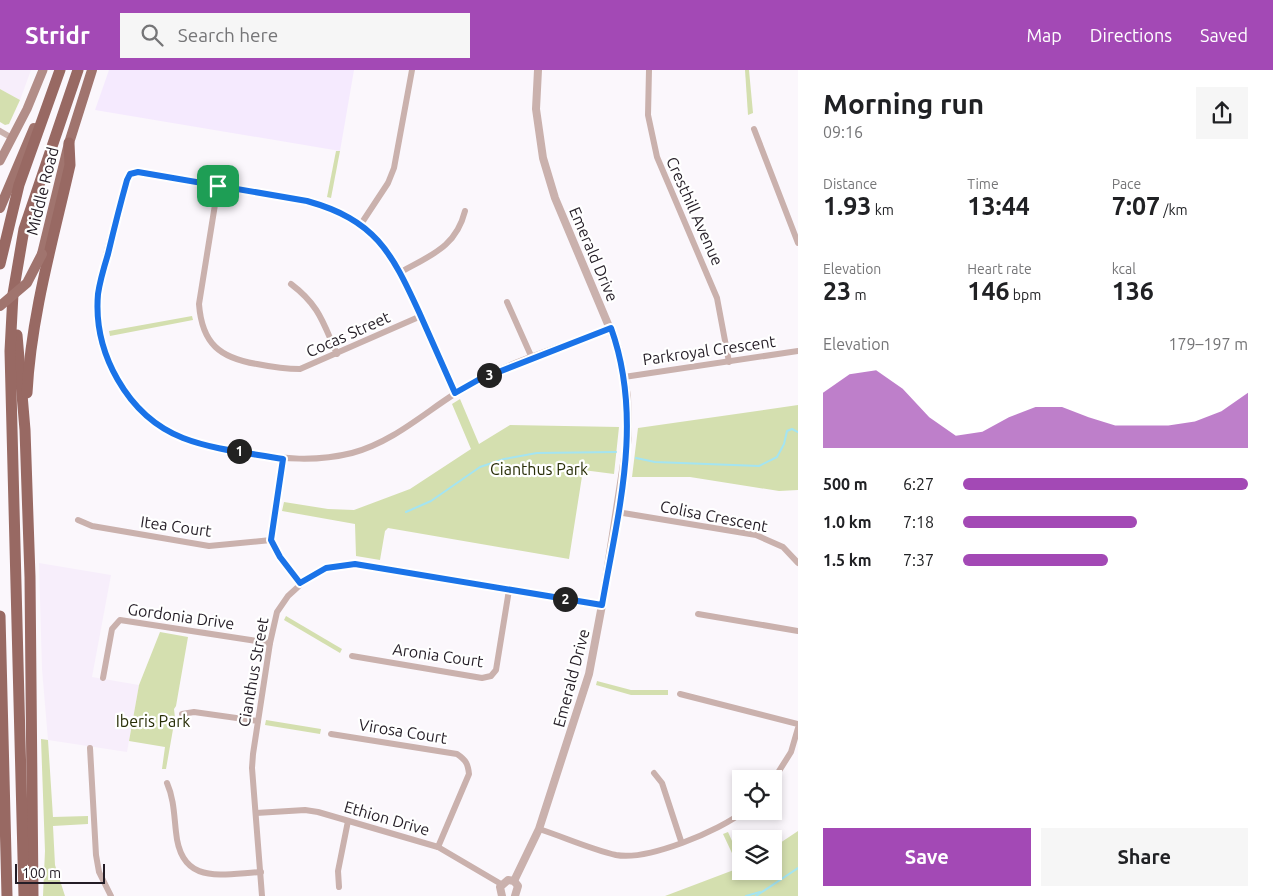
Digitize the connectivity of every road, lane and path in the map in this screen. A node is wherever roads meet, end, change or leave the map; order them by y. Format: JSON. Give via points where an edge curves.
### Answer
{"nodes":[{"id":1,"x":43,"y":70,"type":"edge"},
{"id":2,"x":60,"y":70,"type":"edge"},
{"id":3,"x":78,"y":70,"type":"edge"},
{"id":4,"x":92,"y":70,"type":"edge"},
{"id":5,"x":412,"y":70,"type":"edge"},
{"id":6,"x":538,"y":70,"type":"edge"},
{"id":7,"x":649,"y":70,"type":"edge"},
{"id":8,"x":45,"y":112,"type":"junction"},
{"id":9,"x":754,"y":129,"type":"dead end"},
{"id":10,"x":0,"y":131,"type":"edge"},
{"id":11,"x":12,"y":138,"type":"junction"},
{"id":12,"x":69,"y":144,"type":"junction"},
{"id":13,"x":0,"y":162,"type":"edge"},
{"id":14,"x":218,"y":186,"type":"junction"},
{"id":15,"x":0,"y":208,"type":"edge"},
{"id":16,"x":466,"y":212,"type":"dead end"},
{"id":17,"x":361,"y":224,"type":"junction"},
{"id":18,"x":798,"y":243,"type":"edge"},
{"id":19,"x":0,"y":264,"type":"edge"},
{"id":20,"x":401,"y":272,"type":"junction"},
{"id":21,"x":290,"y":284,"type":"dead end"},
{"id":22,"x":507,"y":302,"type":"dead end"},
{"id":23,"x":0,"y":306,"type":"edge"},
{"id":24,"x":12,"y":314,"type":"junction"},
{"id":25,"x":421,"y":316,"type":"junction"},
{"id":26,"x":611,"y":328,"type":"junction"},
{"id":27,"x":798,"y":351,"type":"edge"},
{"id":28,"x":337,"y":354,"type":"junction"},
{"id":29,"x":532,"y":358,"type":"junction"},
{"id":30,"x":729,"y":362,"type":"junction"},
{"id":31,"x":624,"y":376,"type":"junction"},
{"id":32,"x":455,"y":393,"type":"junction"},
{"id":33,"x":25,"y":430,"type":"junction"},
{"id":34,"x":283,"y":459,"type":"junction"},
{"id":35,"x":618,"y":512,"type":"junction"},
{"id":36,"x":78,"y":520,"type":"dead end"},
{"id":37,"x":271,"y":540,"type":"junction"},
{"id":38,"x":798,"y":563,"type":"edge"},
{"id":39,"x":300,"y":583,"type":"junction"},
{"id":40,"x":510,"y":590,"type":"junction"},
{"id":41,"x":602,"y":605,"type":"junction"},
{"id":42,"x":698,"y":614,"type":"dead end"},
{"id":43,"x":0,"y":616,"type":"edge"},
{"id":44,"x":798,"y":631,"type":"edge"},
{"id":45,"x":270,"y":643,"type":"junction"},
{"id":46,"x":352,"y":656,"type":"dead end"},
{"id":47,"x":103,"y":678,"type":"dead end"},
{"id":48,"x":680,"y":694,"type":"dead end"},
{"id":49,"x":182,"y":714,"type":"dead end"},
{"id":50,"x":258,"y":722,"type":"junction"},
{"id":51,"x":798,"y":724,"type":"edge"},
{"id":52,"x":798,"y":728,"type":"edge"},
{"id":53,"x":331,"y":734,"type":"dead end"},
{"id":54,"x":90,"y":748,"type":"dead end"},
{"id":55,"x":780,"y":770,"type":"edge"},
{"id":56,"x":654,"y":773,"type":"dead end"},
{"id":57,"x":167,"y":783,"type":"dead end"},
{"id":58,"x":5,"y":804,"type":"junction"},
{"id":59,"x":256,"y":813,"type":"junction"},
{"id":60,"x":732,"y":820,"type":"edge"},
{"id":61,"x":348,"y":821,"type":"junction"},
{"id":62,"x":0,"y":822,"type":"edge"},
{"id":63,"x":539,"y":829,"type":"junction"},
{"id":64,"x":681,"y":841,"type":"junction"},
{"id":65,"x":438,"y":847,"type":"junction"},
{"id":66,"x":261,"y":872,"type":"junction"},
{"id":67,"x":514,"y":881,"type":"junction"},
{"id":68,"x":501,"y":884,"type":"junction"},
{"id":69,"x":339,"y":887,"type":"dead end"},
{"id":70,"x":7,"y":896,"type":"edge"},
{"id":71,"x":24,"y":896,"type":"edge"},
{"id":72,"x":33,"y":896,"type":"edge"},
{"id":73,"x":111,"y":896,"type":"edge"},
{"id":74,"x":262,"y":896,"type":"edge"},
{"id":75,"x":502,"y":896,"type":"edge"},
{"id":76,"x":515,"y":896,"type":"edge"}],
"edges":[{"from":1,"to":11,"type":"main road","via":[[28,109]]},
{"from":2,"to":8,"type":"highway"},
{"from":3,"to":24,"type":"highway","via":[[24,229]]},
{"from":4,"to":12,"type":"main road","name":"Middle Road"},
{"from":5,"to":17,"type":"street","via":[[394,168]]},
{"from":6,"to":26,"type":"street","name":"Emerald Drive","via":[[537,123],[550,184]]},
{"from":7,"to":30,"type":"street","name":"Cresthill Avenue","via":[[648,115],[656,157],[717,298]]},
{"from":8,"to":15,"type":"main road","name":"Middle Road","via":[[34,128]]},
{"from":8,"to":19,"type":"highway","via":[[13,206]]},
{"from":9,"to":18,"type":"street"},
{"from":10,"to":11,"type":"street"},
{"from":11,"to":13,"type":"main road"},
{"from":12,"to":23,"type":"main road","name":"Middle Road","bridge":true,"via":[[42,254],[27,283]]},
{"from":12,"to":33,"type":"highway","via":[[70,165],[34,330]]},
{"from":14,"to":17,"type":"street","via":[[307,201],[328,207]]},
{"from":14,"to":28,"type":"street","name":"Cocas Street","via":[[199,304],[200,318],[211,343],[222,354],[235,360],[285,369],[306,368]]},
{"from":14,"to":34,"type":"street","via":[[138,172],[130,174],[100,286],[101,336],[122,388],[135,404],[164,428],[203,445]]},
{"from":16,"to":20,"type":"street","via":[[451,242]]},
{"from":17,"to":20,"type":"street","via":[[387,249]]},
{"from":20,"to":25,"type":"street"},
{"from":21,"to":28,"type":"street","via":[[309,298],[316,308]]},
{"from":22,"to":29,"type":"street"},
{"from":24,"to":33,"type":"highway","via":[[17,326]]},
{"from":24,"to":71,"type":"highway","via":[[10,361]]},
{"from":25,"to":28,"type":"street","name":"Cocas Street"},
{"from":25,"to":32,"type":"street"},
{"from":26,"to":29,"type":"street"},
{"from":26,"to":31,"type":"street","name":"Emerald Drive"},
{"from":27,"to":30,"type":"street","name":"Parkroyal Crescent"},
{"from":29,"to":32,"type":"street"},
{"from":30,"to":31,"type":"street","name":"Parkroyal Crescent"},
{"from":31,"to":35,"type":"street","name":"Emerald Drive","via":[[628,438]]},
{"from":32,"to":34,"type":"street","via":[[395,435],[353,452],[322,458]]},
{"from":33,"to":72,"type":"highway","via":[[32,652]]},
{"from":34,"to":37,"type":"street"},
{"from":35,"to":38,"type":"street","name":"Colisa Crescent","via":[[756,535],[782,547]]},
{"from":35,"to":41,"type":"street","name":"Emerald Drive"},
{"from":36,"to":37,"type":"street","name":"Itea Court","via":[[92,526],[209,546]]},
{"from":37,"to":39,"type":"street"},
{"from":39,"to":40,"type":"street","name":"Cianthus Street","via":[[326,568],[355,564]]},
{"from":39,"to":45,"type":"street","name":"Cianthus Street","via":[[277,612]]},
{"from":40,"to":41,"type":"street","name":"Cianthus Street"},
{"from":40,"to":46,"type":"street","name":"Aronia Court","via":[[496,670],[491,676],[482,678]]},
{"from":41,"to":63,"type":"street","name":"Emerald Drive","via":[[587,681]]},
{"from":42,"to":44,"type":"street"},
{"from":43,"to":58,"type":"highway"},
{"from":45,"to":47,"type":"street","name":"Gordonia Drive","via":[[120,620],[112,628]]},
{"from":45,"to":50,"type":"street","name":"Cianthus Street"},
{"from":48,"to":51,"type":"street"},
{"from":49,"to":50,"type":"street","via":[[194,712]]},
{"from":50,"to":59,"type":"street","name":"Cianthus Street","via":[[252,768]]},
{"from":52,"to":55,"type":"street","via":[[791,752]]},
{"from":53,"to":65,"type":"street","name":"Virosa Court","via":[[457,754],[464,759],[469,774]]},
{"from":54,"to":73,"type":"street","via":[[96,855],[99,872]]},
{"from":56,"to":64,"type":"street","via":[[662,783]]},
{"from":57,"to":66,"type":"street","via":[[172,795],[179,851],[191,868],[211,875]]},
{"from":58,"to":62,"type":"highway"},
{"from":58,"to":70,"type":"highway"},
{"from":59,"to":61,"type":"street","name":"Ethion Drive","via":[[305,810]]},
{"from":59,"to":66,"type":"street"},
{"from":60,"to":64,"type":"street","via":[[722,827]]},
{"from":61,"to":65,"type":"street","name":"Ethion Drive"},
{"from":61,"to":69,"type":"street","via":[[338,871]]},
{"from":63,"to":64,"type":"street","via":[[616,855],[648,853]]},
{"from":63,"to":67,"type":"street","name":"Emerald Drive"},
{"from":65,"to":68,"type":"street","name":"Ethion Drive"},
{"from":66,"to":74,"type":"street"},
{"from":67,"to":68,"type":"street"},
{"from":67,"to":76,"type":"street","via":[[518,888]]},
{"from":68,"to":75,"type":"street"}]}
